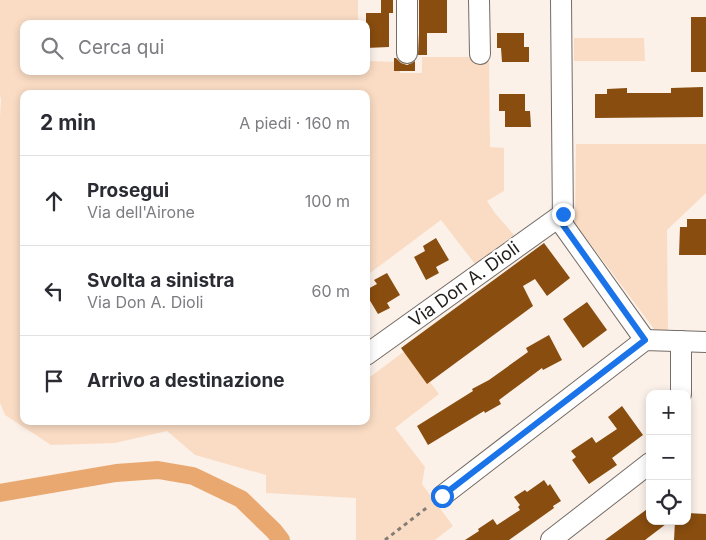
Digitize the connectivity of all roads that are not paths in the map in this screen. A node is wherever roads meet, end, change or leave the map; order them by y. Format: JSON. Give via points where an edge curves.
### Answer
{"nodes":[{"id":1,"x":407,"y":0,"type":"edge"},
{"id":2,"x":480,"y":0,"type":"edge"},
{"id":3,"x":561,"y":0,"type":"edge"},
{"id":4,"x":407,"y":53,"type":"dead end"},
{"id":5,"x":480,"y":54,"type":"dead end"},
{"id":6,"x":563,"y":214,"type":"junction"},
{"id":7,"x":645,"y":340,"type":"junction"},
{"id":8,"x":682,"y":341,"type":"junction"},
{"id":9,"x":706,"y":342,"type":"edge"},
{"id":10,"x":370,"y":352,"type":"edge"},
{"id":11,"x":681,"y":390,"type":"edge"},
{"id":12,"x":646,"y":466,"type":"edge"},
{"id":13,"x":442,"y":496,"type":"road end"},
{"id":14,"x":550,"y":540,"type":"edge"}],
"edges":[{"from":1,"to":4,"type":"street"},
{"from":2,"to":5,"type":"street"},
{"from":3,"to":6,"type":"street"},
{"from":6,"to":7,"type":"street","via":[[563,225]]},
{"from":6,"to":10,"type":"street","name":"Via Don A. Dioli"},
{"from":7,"to":8,"type":"street"},
{"from":7,"to":13,"type":"street"},
{"from":8,"to":9,"type":"street"},
{"from":8,"to":11,"type":"street"},
{"from":12,"to":14,"type":"street"}]}
